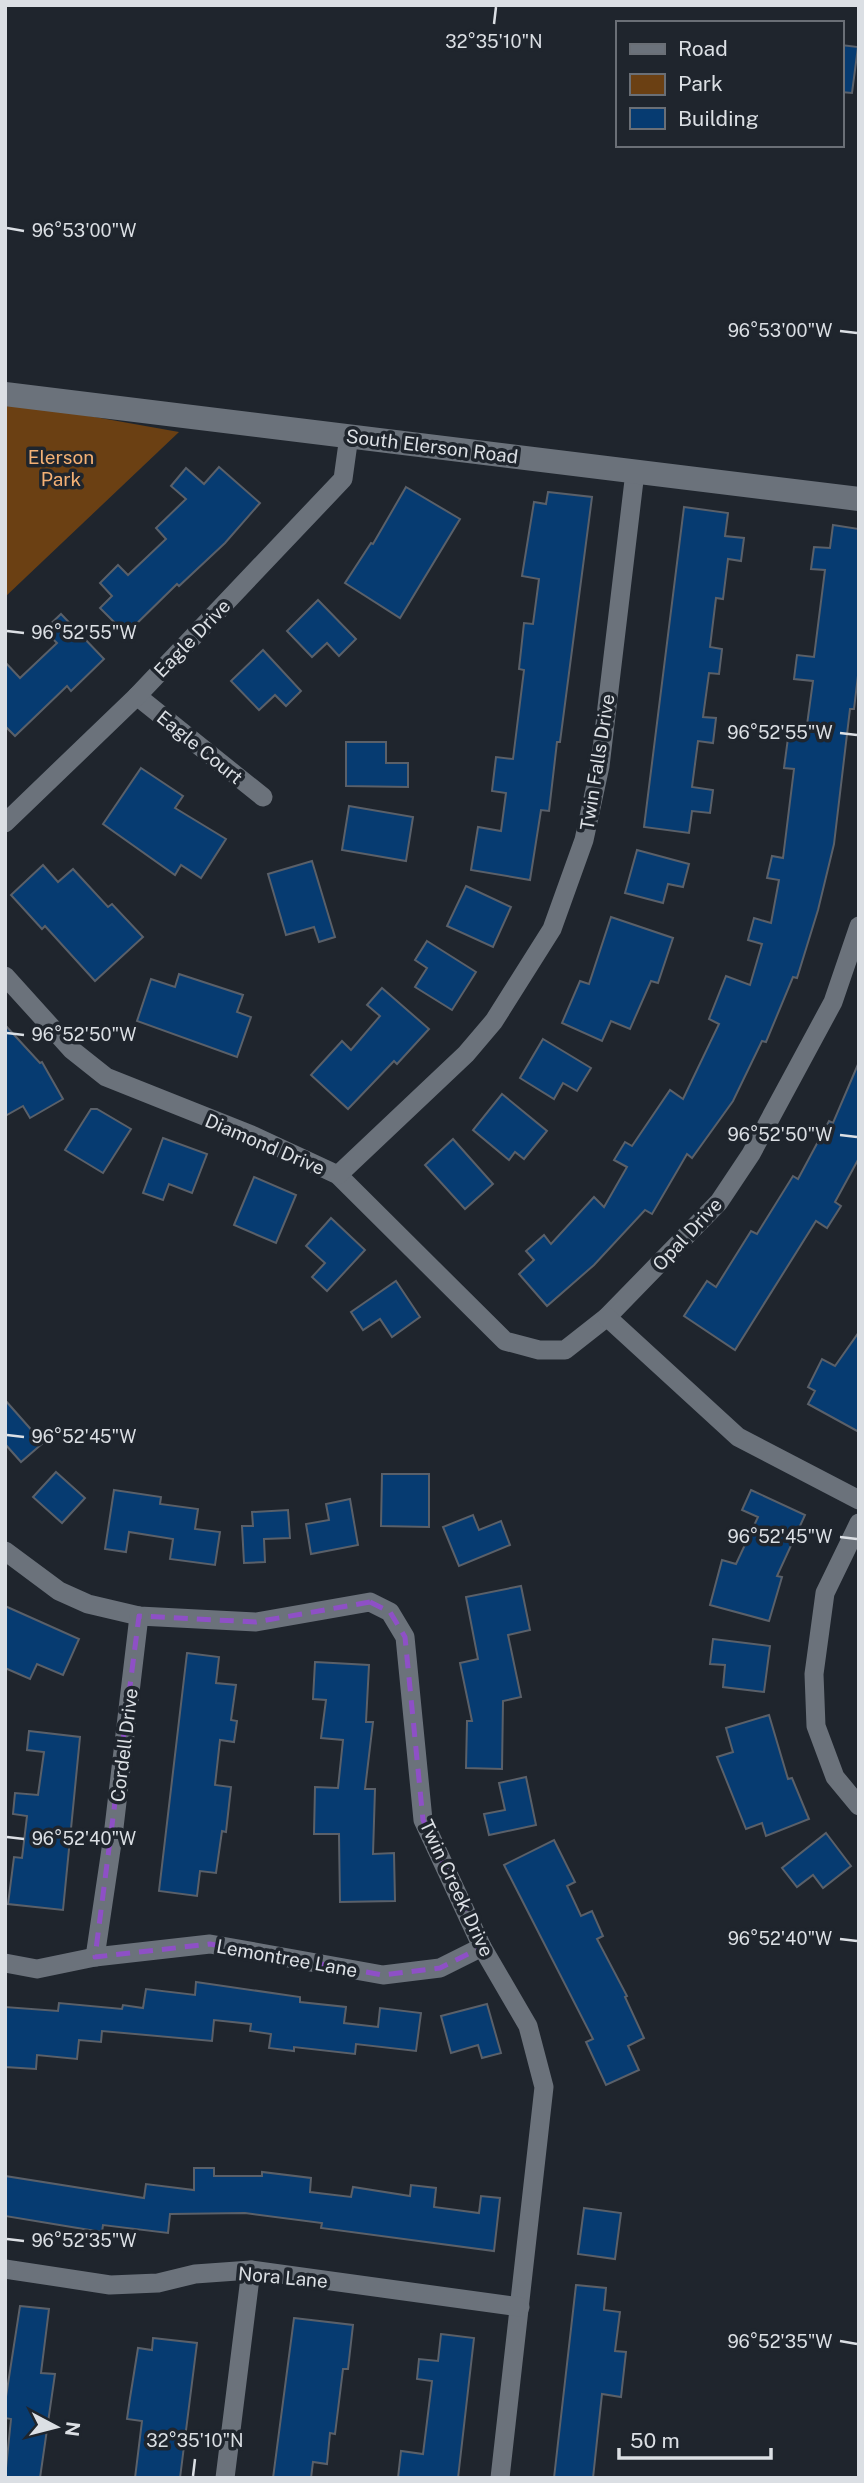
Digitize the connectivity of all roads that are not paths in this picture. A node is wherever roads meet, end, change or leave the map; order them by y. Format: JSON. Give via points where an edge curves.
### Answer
{"nodes":[{"id":1,"x":5,"y":394,"type":"edge"},
{"id":2,"x":349,"y":436,"type":"junction"},
{"id":3,"x":635,"y":472,"type":"junction"},
{"id":4,"x":859,"y":499,"type":"edge"},
{"id":5,"x":137,"y":696,"type":"junction"},
{"id":6,"x":263,"y":797,"type":"dead end"},
{"id":7,"x":5,"y":823,"type":"edge"},
{"id":8,"x":859,"y":926,"type":"edge"},
{"id":9,"x":5,"y":976,"type":"edge"},
{"id":10,"x":338,"y":1175,"type":"junction"},
{"id":11,"x":607,"y":1317,"type":"junction"},
{"id":12,"x":505,"y":1341,"type":"joint"},
{"id":13,"x":859,"y":1500,"type":"edge"},
{"id":14,"x":859,"y":1523,"type":"edge"},
{"id":15,"x":5,"y":1551,"type":"edge"},
{"id":16,"x":139,"y":1616,"type":"junction"},
{"id":17,"x":859,"y":1805,"type":"edge"},
{"id":18,"x":482,"y":1948,"type":"junction"},
{"id":19,"x":95,"y":1957,"type":"junction"},
{"id":20,"x":5,"y":1964,"type":"edge"},
{"id":21,"x":5,"y":2269,"type":"edge"},
{"id":22,"x":251,"y":2270,"type":"junction"},
{"id":23,"x":520,"y":2306,"type":"junction"},
{"id":24,"x":225,"y":2478,"type":"edge"},
{"id":25,"x":500,"y":2478,"type":"edge"}],
"edges":[{"from":1,"to":2,"type":"street","name":"South Elerson Road"},
{"from":2,"to":3,"type":"street","name":"South Elerson Road"},
{"from":2,"to":5,"type":"street","name":"Eagle Drive","via":[[344,479]]},
{"from":3,"to":4,"type":"street","name":"South Elerson Road"},
{"from":3,"to":10,"type":"street","name":"Twin Falls Drive","via":[[600,766],[584,840],[552,929],[473,1046]]},
{"from":5,"to":6,"type":"street","name":"Eagle Court"},
{"from":5,"to":7,"type":"street","name":"Eagle Drive"},
{"from":8,"to":11,"type":"street","name":"Opal Drive","via":[[833,1002],[751,1154],[719,1202]]},
{"from":9,"to":10,"type":"street","name":"Diamond Drive","via":[[72,1050],[106,1077]]},
{"from":10,"to":12,"type":"street","name":"Diamond Drive"},
{"from":11,"to":12,"type":"street","name":"Opal Drive","via":[[565,1350],[539,1350]]},
{"from":11,"to":13,"type":"street","via":[[738,1437]]},
{"from":14,"to":17,"type":"street","via":[[825,1594],[814,1674],[816,1726],[835,1777]]},
{"from":15,"to":16,"type":"street","name":"Twin Creek Drive","via":[[59,1591],[88,1604]]},
{"from":16,"to":18,"type":"street","name":"Twin Creek Drive","via":[[256,1622],[370,1602],[390,1612],[405,1637],[423,1820]]},
{"from":16,"to":19,"type":"street","name":"Cordell Drive"},
{"from":18,"to":19,"type":"street","name":"Lemontree Lane","via":[[440,1968],[383,1975],[210,1944]]},
{"from":18,"to":23,"type":"street","name":"Twin Creek Drive","via":[[528,2026],[544,2087]]},
{"from":19,"to":20,"type":"street","name":"Lemontree Lane","via":[[37,1969]]},
{"from":21,"to":22,"type":"street","name":"Nora Lane","via":[[110,2285]]},
{"from":22,"to":23,"type":"street","name":"Nora Lane"},
{"from":22,"to":24,"type":"street"},
{"from":23,"to":25,"type":"street","name":"Twin Creek Drive"}]}
